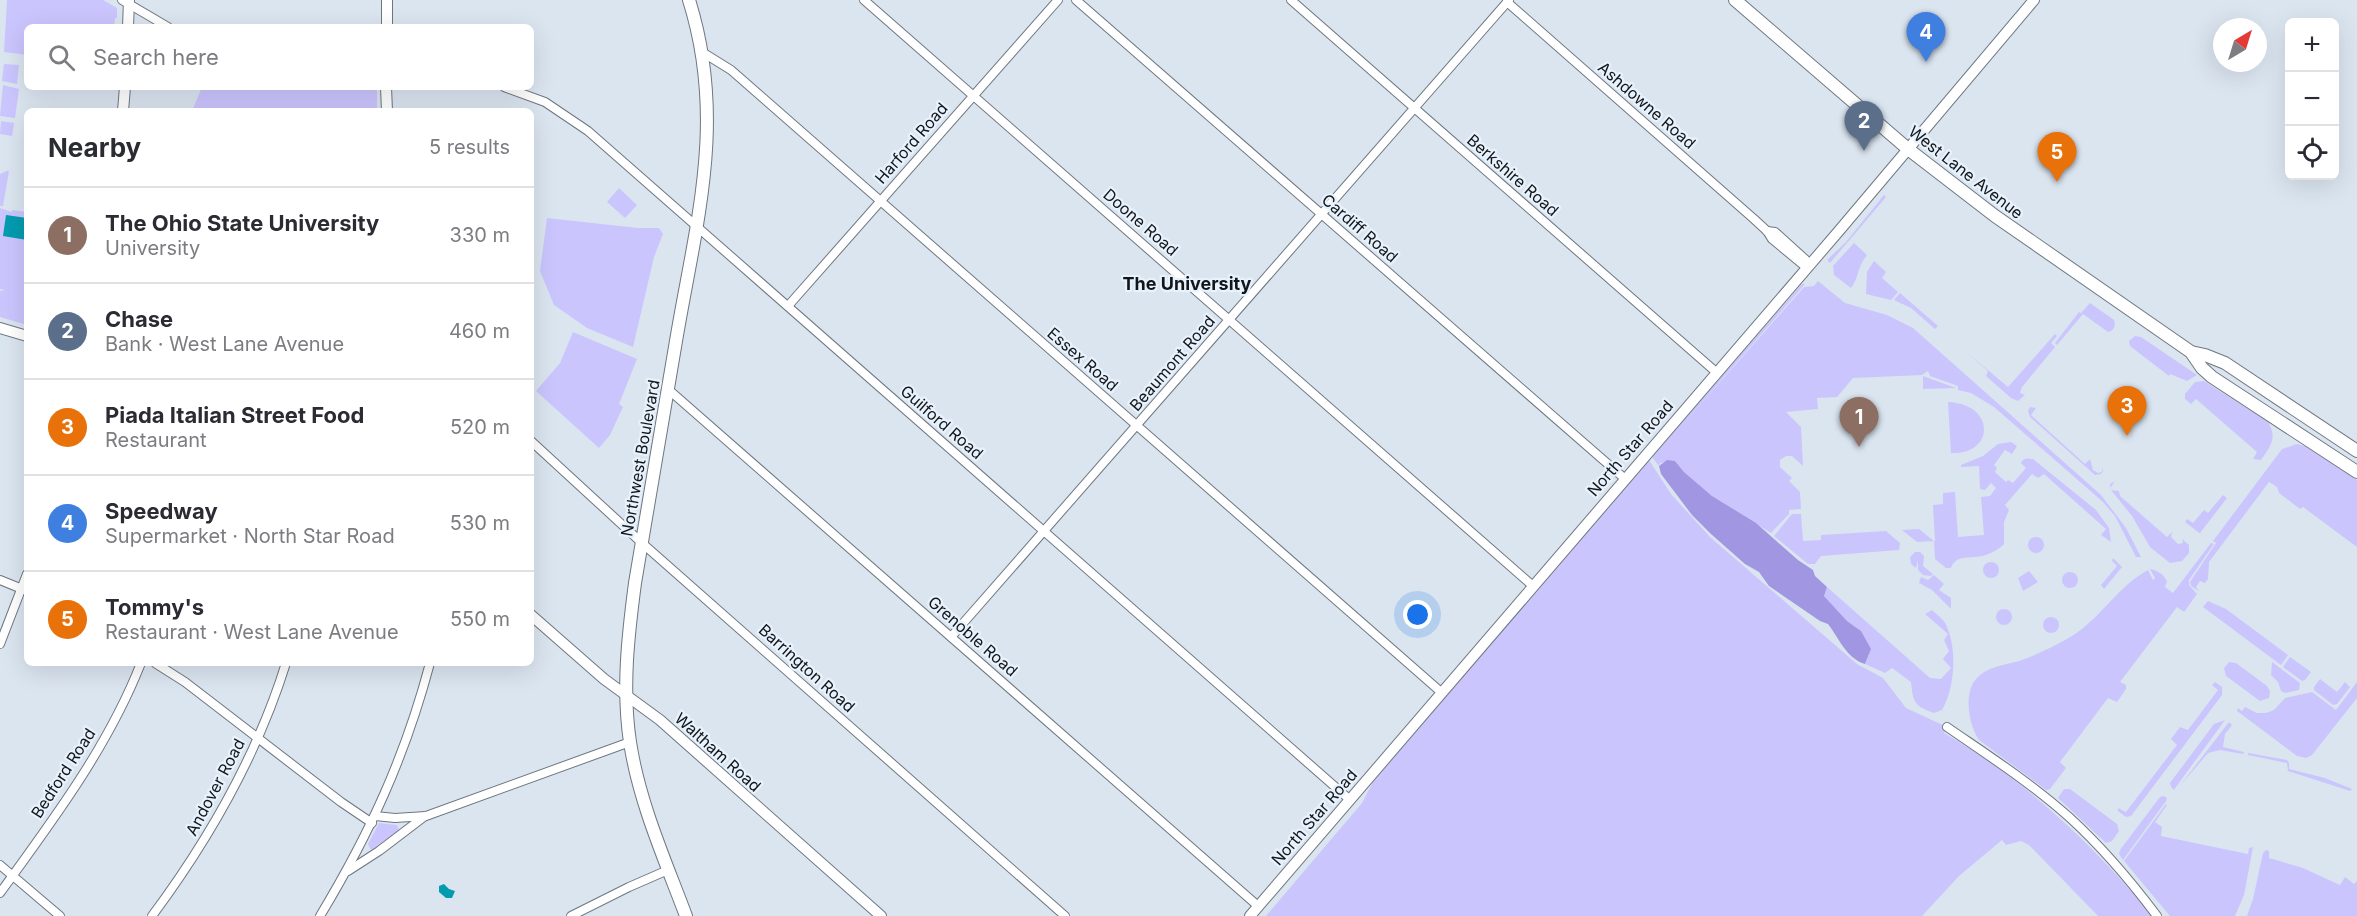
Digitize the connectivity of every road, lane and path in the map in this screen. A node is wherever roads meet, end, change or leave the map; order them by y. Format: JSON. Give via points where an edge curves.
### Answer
{"nodes":[{"id":1,"x":387,"y":0,"type":"edge"},
{"id":2,"x":689,"y":0,"type":"edge"},
{"id":3,"x":864,"y":0,"type":"edge"},
{"id":4,"x":1058,"y":0,"type":"edge"},
{"id":5,"x":1076,"y":0,"type":"edge"},
{"id":6,"x":1291,"y":0,"type":"edge"},
{"id":7,"x":1735,"y":0,"type":"edge"},
{"id":8,"x":2034,"y":0,"type":"edge"},
{"id":9,"x":127,"y":1,"type":"edge"},
{"id":10,"x":1508,"y":1,"type":"edge"},
{"id":11,"x":128,"y":24,"type":"edge"},
{"id":12,"x":163,"y":24,"type":"edge"},
{"id":13,"x":387,"y":24,"type":"edge"},
{"id":14,"x":702,"y":52,"type":"junction"},
{"id":15,"x":125,"y":90,"type":"edge"},
{"id":16,"x":387,"y":90,"type":"edge"},
{"id":17,"x":512,"y":90,"type":"edge"},
{"id":18,"x":973,"y":96,"type":"junction"},
{"id":19,"x":123,"y":108,"type":"edge"},
{"id":20,"x":387,"y":108,"type":"edge"},
{"id":21,"x":1414,"y":108,"type":"junction"},
{"id":22,"x":1908,"y":149,"type":"junction"},
{"id":23,"x":880,"y":201,"type":"junction"},
{"id":24,"x":1321,"y":214,"type":"junction"},
{"id":25,"x":697,"y":227,"type":"junction"},
{"id":26,"x":1808,"y":266,"type":"junction"},
{"id":27,"x":788,"y":306,"type":"junction"},
{"id":28,"x":1229,"y":320,"type":"junction"},
{"id":29,"x":0,"y":328,"type":"edge"},
{"id":30,"x":24,"y":335,"type":"edge"},
{"id":31,"x":2191,"y":352,"type":"junction"},
{"id":32,"x":1716,"y":372,"type":"junction"},
{"id":33,"x":669,"y":390,"type":"junction"},
{"id":34,"x":1136,"y":426,"type":"junction"},
{"id":35,"x":534,"y":444,"type":"edge"},
{"id":36,"x":2357,"y":451,"type":"edge"},
{"id":37,"x":2357,"y":472,"type":"edge"},
{"id":38,"x":1624,"y":478,"type":"junction"},
{"id":39,"x":1043,"y":531,"type":"junction"},
{"id":40,"x":642,"y":543,"type":"junction"},
{"id":41,"x":0,"y":580,"type":"edge"},
{"id":42,"x":1533,"y":586,"type":"junction"},
{"id":43,"x":24,"y":590,"type":"edge"},
{"id":44,"x":534,"y":618,"type":"edge"},
{"id":45,"x":951,"y":637,"type":"junction"},
{"id":46,"x":0,"y":644,"type":"edge"},
{"id":47,"x":140,"y":666,"type":"edge"},
{"id":48,"x":160,"y":666,"type":"edge"},
{"id":49,"x":285,"y":666,"type":"edge"},
{"id":50,"x":429,"y":666,"type":"edge"},
{"id":51,"x":1441,"y":692,"type":"junction"},
{"id":52,"x":626,"y":696,"type":"junction"},
{"id":53,"x":1947,"y":727,"type":"dead end"},
{"id":54,"x":258,"y":736,"type":"junction"},
{"id":55,"x":630,"y":742,"type":"junction"},
{"id":56,"x":1349,"y":799,"type":"junction"},
{"id":57,"x":426,"y":816,"type":"junction"},
{"id":58,"x":374,"y":819,"type":"junction"},
{"id":59,"x":0,"y":865,"type":"edge"},
{"id":60,"x":668,"y":870,"type":"junction"},
{"id":61,"x":347,"y":871,"type":"junction"},
{"id":62,"x":12,"y":876,"type":"junction"},
{"id":63,"x":0,"y":893,"type":"edge"},
{"id":64,"x":1258,"y":906,"type":"junction"},
{"id":65,"x":60,"y":916,"type":"edge"},
{"id":66,"x":153,"y":916,"type":"edge"},
{"id":67,"x":321,"y":916,"type":"edge"},
{"id":68,"x":571,"y":916,"type":"edge"},
{"id":69,"x":686,"y":916,"type":"edge"},
{"id":70,"x":881,"y":916,"type":"edge"},
{"id":71,"x":1065,"y":916,"type":"edge"},
{"id":72,"x":1250,"y":916,"type":"edge"},
{"id":73,"x":2157,"y":916,"type":"edge"}],
"edges":[{"from":1,"to":13,"type":"street"},
{"from":2,"to":14,"type":"main road","name":"Northwest Boulevard"},
{"from":3,"to":18,"type":"street","name":"Doone Road"},
{"from":4,"to":18,"type":"street","name":"Harford Road"},
{"from":5,"to":24,"type":"street","name":"Cardiff Road"},
{"from":6,"to":21,"type":"street","name":"Berkshire Road"},
{"from":7,"to":22,"type":"main road","name":"West Lane Avenue"},
{"from":8,"to":22,"type":"street","name":"North Star Road"},
{"from":9,"to":11,"type":"street"},
{"from":9,"to":12,"type":"street"},
{"from":10,"to":21,"type":"street","name":"Beaumont Road"},
{"from":10,"to":26,"type":"street","name":"Ashdowne Road","via":[[1767,231],[1775,232]]},
{"from":14,"to":23,"type":"street","name":"Essex Road","via":[[731,70]]},
{"from":14,"to":25,"type":"main road","name":"Northwest Boulevard","via":[[708,131]]},
{"from":15,"to":19,"type":"street"},
{"from":16,"to":20,"type":"street"},
{"from":17,"to":25,"type":"street","name":"Guilford Road","via":[[546,102],[566,115]]},
{"from":18,"to":23,"type":"street","name":"Harford Road"},
{"from":18,"to":28,"type":"street","name":"Doone Road"},
{"from":21,"to":24,"type":"street","name":"Beaumont Road"},
{"from":21,"to":32,"type":"street","name":"Berkshire Road"},
{"from":22,"to":26,"type":"street","name":"North Star Road"},
{"from":22,"to":31,"type":"main road","name":"West Lane Avenue","via":[[1995,216]]},
{"from":23,"to":27,"type":"street","name":"Harford Road"},
{"from":23,"to":34,"type":"street","name":"Essex Road"},
{"from":24,"to":28,"type":"street","name":"Beaumont Road"},
{"from":24,"to":38,"type":"street","name":"Cardiff Road"},
{"from":25,"to":27,"type":"street","name":"Guilford Road"},
{"from":25,"to":33,"type":"main road","name":"Northwest Boulevard"},
{"from":26,"to":32,"type":"street","name":"North Star Road"},
{"from":27,"to":39,"type":"street","name":"Guilford Road"},
{"from":28,"to":34,"type":"street","name":"Beaumont Road"},
{"from":28,"to":42,"type":"street","name":"Doone Road"},
{"from":29,"to":30,"type":"street"},
{"from":31,"to":36,"type":"main road","name":"West Lane Avenue","via":[[2225,363]]},
{"from":31,"to":37,"type":"main road","name":"West Lane Avenue","via":[[2212,376]]},
{"from":32,"to":38,"type":"street","name":"North Star Road"},
{"from":33,"to":40,"type":"main road","name":"Northwest Boulevard"},
{"from":33,"to":45,"type":"street","name":"Grenoble Road"},
{"from":34,"to":39,"type":"street","name":"Beaumont Road"},
{"from":34,"to":51,"type":"street","name":"Essex Road"},
{"from":35,"to":40,"type":"street","name":"Barrington Road"},
{"from":38,"to":42,"type":"street","name":"North Star Road"},
{"from":39,"to":45,"type":"street","name":"Beaumont Road"},
{"from":39,"to":56,"type":"street","name":"Guilford Road"},
{"from":40,"to":52,"type":"main road","name":"Northwest Boulevard","via":[[629,627]]},
{"from":40,"to":71,"type":"street","name":"Barrington Road"},
{"from":41,"to":43,"type":"street"},
{"from":42,"to":51,"type":"street","name":"North Star Road"},
{"from":43,"to":46,"type":"street"},
{"from":44,"to":52,"type":"street","name":"Waltham Road"},
{"from":45,"to":64,"type":"street","name":"Grenoble Road"},
{"from":47,"to":62,"type":"street","name":"Bedford Road","via":[[94,757]]},
{"from":48,"to":54,"type":"street"},
{"from":49,"to":54,"type":"street","name":"Andover Road"},
{"from":50,"to":58,"type":"street","via":[[407,738]]},
{"from":51,"to":56,"type":"street","name":"North Star Road"},
{"from":52,"to":55,"type":"main road","name":"Northwest Boulevard"},
{"from":52,"to":70,"type":"street","name":"Waltham Road","via":[[660,720]]},
{"from":53,"to":73,"type":"street","via":[[2069,817],[2127,877]]},
{"from":54,"to":58,"type":"street","via":[[341,802]]},
{"from":54,"to":66,"type":"street","name":"Andover Road","via":[[223,811]]},
{"from":55,"to":57,"type":"street"},
{"from":55,"to":60,"type":"main road","name":"Northwest Boulevard"},
{"from":56,"to":64,"type":"street","name":"North Star Road"},
{"from":57,"to":58,"type":"street"},
{"from":57,"to":61,"type":"street"},
{"from":58,"to":61,"type":"street"},
{"from":59,"to":62,"type":"street"},
{"from":60,"to":68,"type":"street"},
{"from":60,"to":69,"type":"main road","name":"Northwest Boulevard"},
{"from":61,"to":67,"type":"street"},
{"from":62,"to":63,"type":"street","name":"Bedford Road"},
{"from":62,"to":65,"type":"street"},
{"from":64,"to":72,"type":"street","name":"North Star Road"}]}
